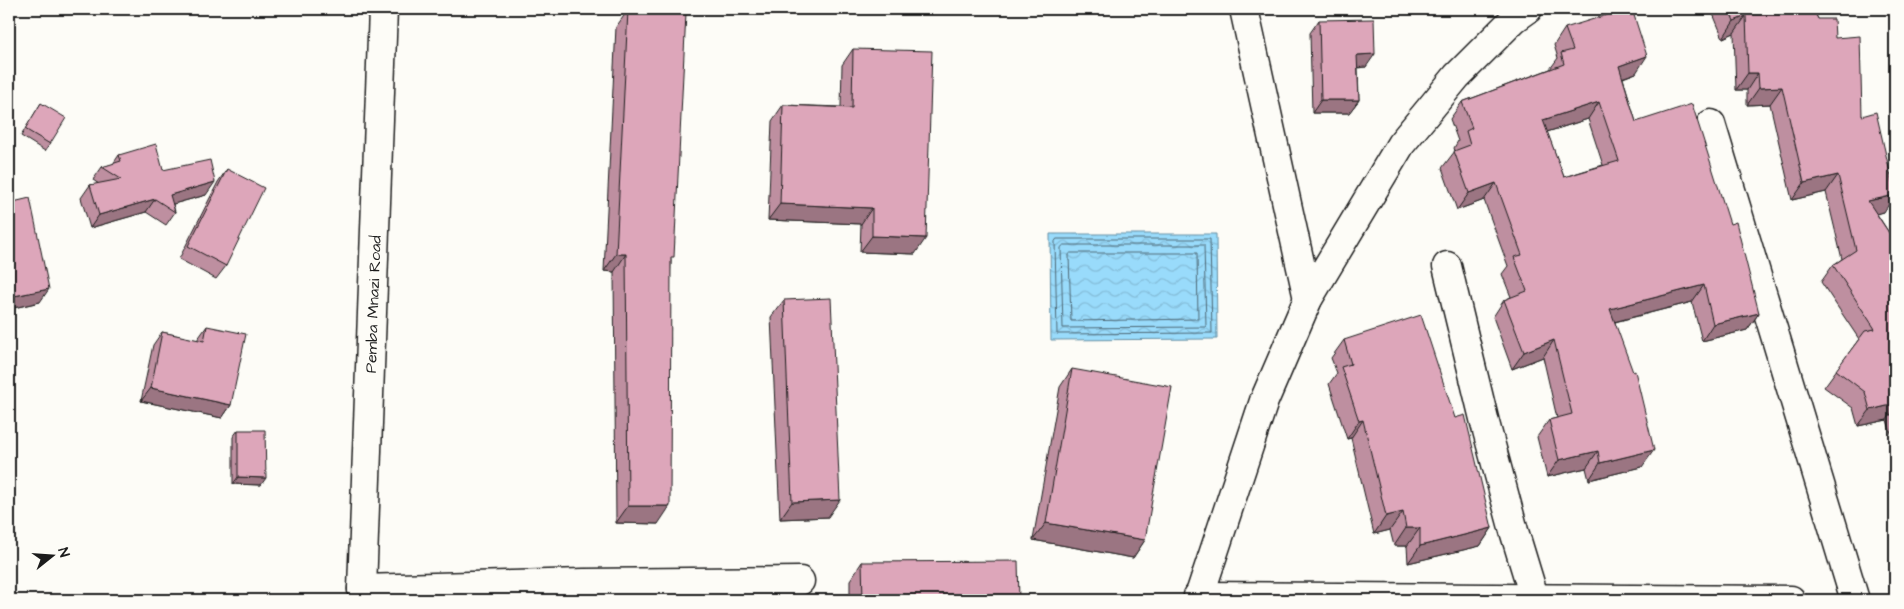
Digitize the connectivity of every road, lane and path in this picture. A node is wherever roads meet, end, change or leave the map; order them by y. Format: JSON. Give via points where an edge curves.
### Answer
{"nodes":[{"id":1,"x":382,"y":9,"type":"edge"},
{"id":2,"x":1244,"y":9,"type":"edge"},
{"id":3,"x":1528,"y":9,"type":"edge"},
{"id":4,"x":1711,"y":124,"type":"dead end"},
{"id":5,"x":1447,"y":266,"type":"dead end"},
{"id":6,"x":1308,"y":299,"type":"junction"},
{"id":7,"x":800,"y":581,"type":"dead end"},
{"id":8,"x":362,"y":595,"type":"edge"},
{"id":9,"x":1198,"y":598,"type":"edge"},
{"id":10,"x":1534,"y":599,"type":"edge"},
{"id":11,"x":1791,"y":600,"type":"edge"},
{"id":12,"x":1855,"y":600,"type":"edge"}],
"edges":[{"from":1,"to":8,"type":"street","name":"Pemba Mnazi Road"},
{"from":2,"to":6,"type":"street"},
{"from":3,"to":6,"type":"street","via":[[1457,76],[1401,144]]},
{"from":4,"to":12,"type":"street"},
{"from":5,"to":10,"type":"street","via":[[1492,450]]},
{"from":6,"to":9,"type":"street","via":[[1264,401]]},
{"from":7,"to":8,"type":"street","via":[[593,583]]},
{"from":9,"to":10,"type":"street"},
{"from":10,"to":11,"type":"street"}]}
